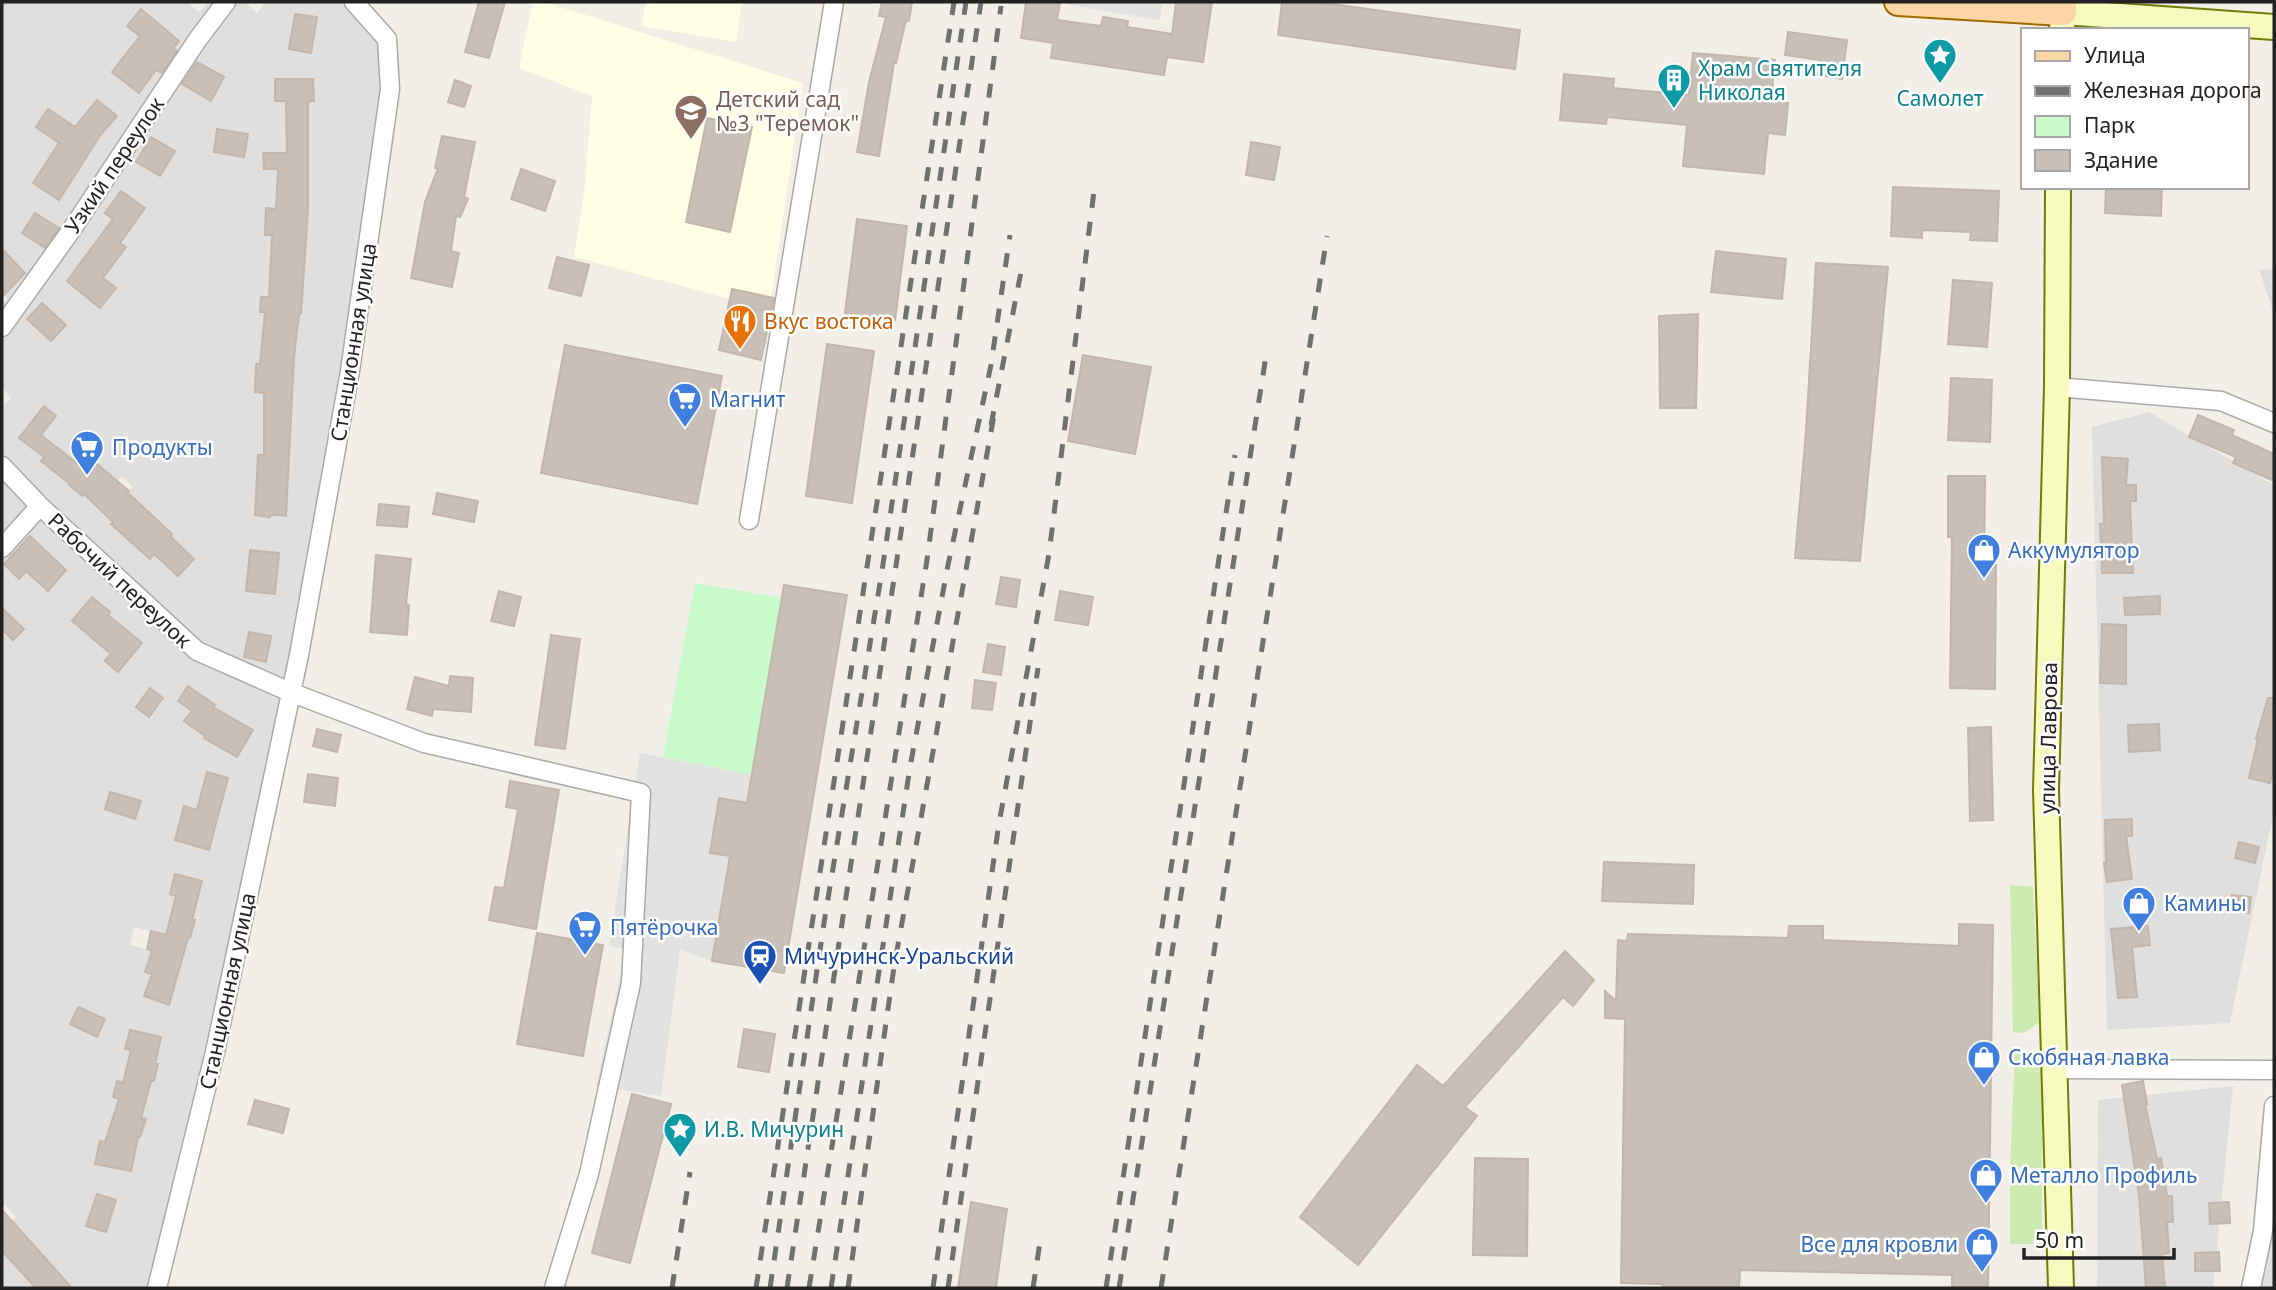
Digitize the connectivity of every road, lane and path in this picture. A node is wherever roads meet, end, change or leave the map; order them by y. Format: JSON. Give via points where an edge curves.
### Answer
{"nodes":[{"id":1,"x":226,"y":2,"type":"edge"},
{"id":2,"x":354,"y":2,"type":"edge"},
{"id":3,"x":834,"y":2,"type":"edge"},
{"id":4,"x":1898,"y":2,"type":"edge"},
{"id":5,"x":2063,"y":14,"type":"edge"},
{"id":6,"x":2274,"y":27,"type":"edge"},
{"id":7,"x":2058,"y":189,"type":"edge"},
{"id":8,"x":2,"y":327,"type":"edge"},
{"id":9,"x":2057,"y":387,"type":"junction"},
{"id":10,"x":2274,"y":423,"type":"edge"},
{"id":11,"x":2,"y":466,"type":"edge"},
{"id":12,"x":40,"y":506,"type":"junction"},
{"id":13,"x":749,"y":520,"type":"dead end"},
{"id":14,"x":2,"y":548,"type":"edge"},
{"id":15,"x":290,"y":692,"type":"junction"},
{"id":16,"x":2055,"y":1069,"type":"junction"},
{"id":17,"x":2274,"y":1070,"type":"edge"},
{"id":18,"x":2274,"y":1106,"type":"edge"},
{"id":19,"x":157,"y":1288,"type":"edge"},
{"id":20,"x":554,"y":1288,"type":"edge"},
{"id":21,"x":2062,"y":1288,"type":"edge"},
{"id":22,"x":2251,"y":1288,"type":"edge"}],
"edges":[{"from":1,"to":8,"type":"street","name":"Узкий переулок"},
{"from":2,"to":15,"type":"street","name":"Станционная улица","via":[[387,39],[390,89],[350,371]]},
{"from":3,"to":13,"type":"street"},
{"from":4,"to":5,"type":"main road"},
{"from":5,"to":6,"type":"main road"},
{"from":7,"to":9,"type":"main road","name":"улица Лаврова"},
{"from":9,"to":10,"type":"street","via":[[2221,401]]},
{"from":9,"to":16,"type":"main road","name":"улица Лаврова","via":[[2046,790]]},
{"from":11,"to":12,"type":"street","name":"Рабочий переулок"},
{"from":12,"to":14,"type":"street"},
{"from":12,"to":15,"type":"street","name":"Рабочий переулок","via":[[197,651]]},
{"from":15,"to":19,"type":"street","name":"Станционная улица","via":[[215,1052]]},
{"from":15,"to":20,"type":"street","via":[[424,743],[641,793],[631,982],[589,1174]]},
{"from":16,"to":17,"type":"street"},
{"from":16,"to":21,"type":"main road","name":"улица Лаврова"},
{"from":18,"to":22,"type":"street","via":[[2263,1231]]}]}
